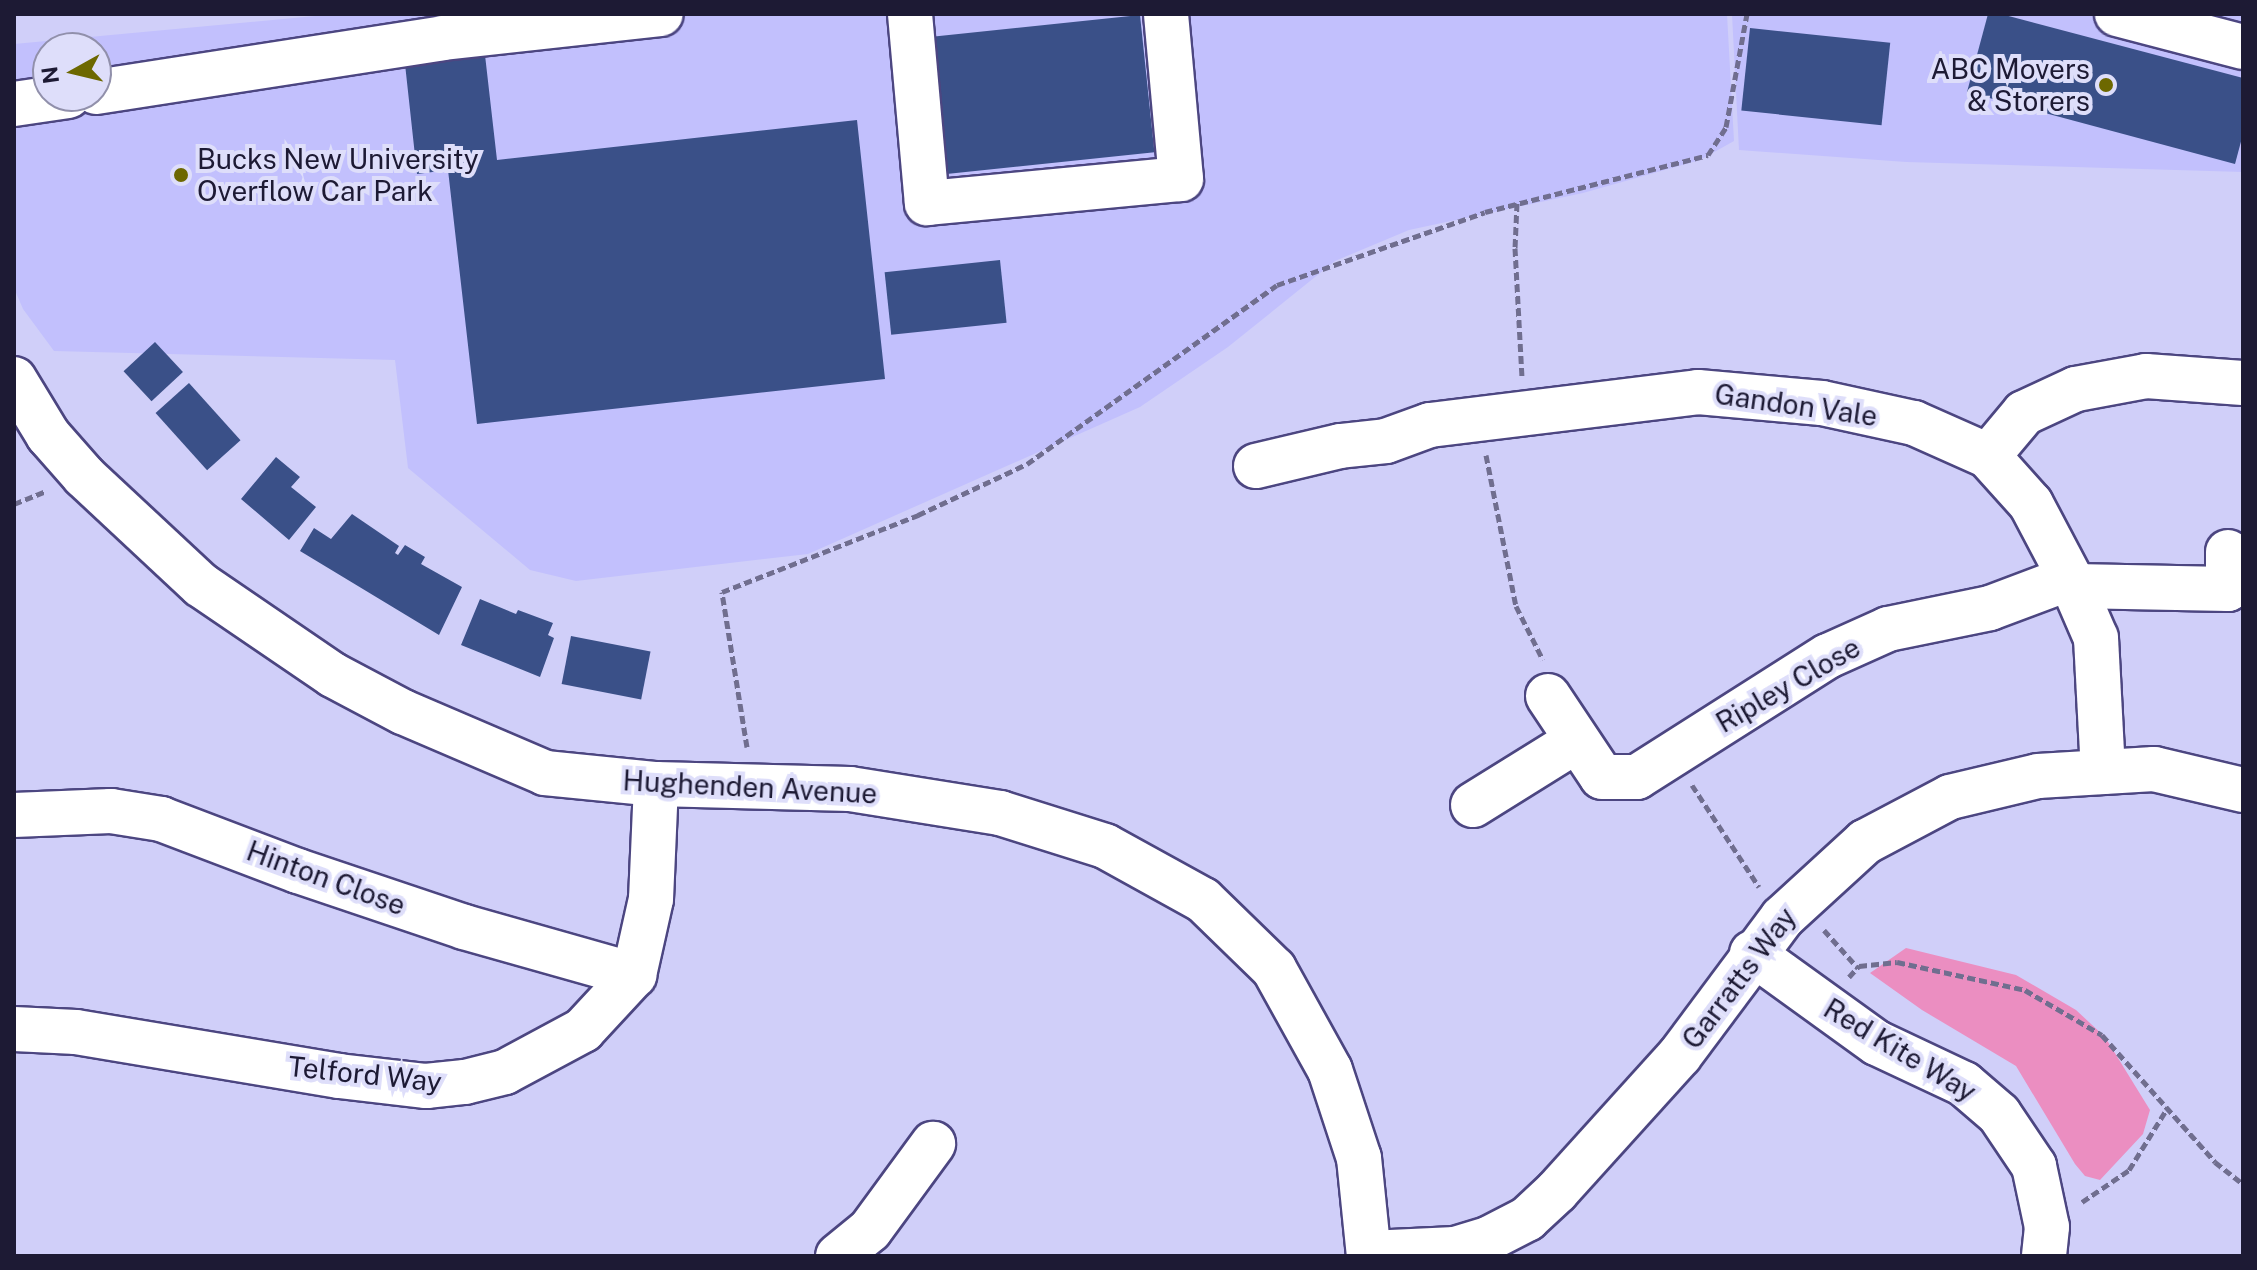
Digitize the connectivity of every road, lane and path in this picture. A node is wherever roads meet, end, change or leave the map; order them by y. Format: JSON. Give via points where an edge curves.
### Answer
{"nodes":[{"id":1,"x":661,"y":14,"type":"edge"},
{"id":2,"x":910,"y":14,"type":"edge"},
{"id":3,"x":1166,"y":14,"type":"edge"},
{"id":4,"x":1747,"y":14,"type":"edge"},
{"id":5,"x":2117,"y":14,"type":"edge"},
{"id":6,"x":2243,"y":47,"type":"edge"},
{"id":7,"x":112,"y":90,"type":"edge"},
{"id":8,"x":1517,"y":203,"type":"junction"},
{"id":9,"x":14,"y":379,"type":"edge"},
{"id":10,"x":2243,"y":383,"type":"edge"},
{"id":11,"x":1524,"y":413,"type":"junction"},
{"id":12,"x":1477,"y":419,"type":"junction"},
{"id":13,"x":1988,"y":456,"type":"junction"},
{"id":14,"x":1256,"y":466,"type":"dead end"},
{"id":15,"x":2228,"y":552,"type":"dead end"},
{"id":16,"x":2072,"y":582,"type":"junction"},
{"id":17,"x":1548,"y":682,"type":"joint"},
{"id":18,"x":1576,"y":741,"type":"junction"},
{"id":19,"x":1672,"y":754,"type":"junction"},
{"id":20,"x":2103,"y":772,"type":"junction"},
{"id":21,"x":656,"y":784,"type":"junction"},
{"id":22,"x":746,"y":787,"type":"junction"},
{"id":23,"x":2243,"y":790,"type":"edge"},
{"id":24,"x":1473,"y":805,"type":"dead end"},
{"id":25,"x":14,"y":815,"type":"edge"},
{"id":26,"x":1744,"y":866,"type":"dead end"},
{"id":27,"x":1826,"y":932,"type":"dead end"},
{"id":28,"x":1752,"y":953,"type":"junction"},
{"id":29,"x":1858,"y":968,"type":"junction"},
{"id":30,"x":634,"y":975,"type":"junction"},
{"id":31,"x":1823,"y":1004,"type":"junction"},
{"id":32,"x":14,"y":1029,"type":"edge"},
{"id":33,"x":2168,"y":1107,"type":"junction"},
{"id":34,"x":933,"y":1144,"type":"dead end"},
{"id":35,"x":2243,"y":1184,"type":"edge"},
{"id":36,"x":2100,"y":1190,"type":"dead end"},
{"id":37,"x":1369,"y":1255,"type":"edge"},
{"id":38,"x":838,"y":1256,"type":"edge"},
{"id":39,"x":2044,"y":1256,"type":"edge"}],
"edges":[{"from":1,"to":7,"type":"street","via":[[443,38]]},
{"from":2,"to":3,"type":"street","via":[[927,203],[1181,179]]},
{"from":4,"to":8,"type":"path","via":[[1726,127],[1708,155]]},
{"from":5,"to":6,"type":"street"},
{"from":8,"to":11,"type":"path","via":[[1515,264]]},
{"from":8,"to":22,"type":"path","via":[[1277,285],[1027,464],[918,515],[722,592],[747,747]]},
{"from":9,"to":21,"type":"street","name":"Hughenden Avenue","via":[[48,435],[146,538],[201,585],[333,675],[403,712],[545,773]]},
{"from":10,"to":13,"type":"street","via":[[2146,376],[2076,389],[2024,413]]},
{"from":11,"to":12,"type":"street","name":"Gandon Vale"},
{"from":11,"to":13,"type":"street","name":"Gandon Vale","via":[[1698,392],[1729,394],[1822,403],[1914,423]]},
{"from":12,"to":14,"type":"street","name":"Gandon Vale"},
{"from":12,"to":17,"type":"path","via":[[1516,606]]},
{"from":13,"to":16,"type":"street","name":"Gandon Vale","via":[[2031,504]]},
{"from":15,"to":16,"type":"street","via":[[2228,589]]},
{"from":16,"to":19,"type":"street","name":"Ripley Close","via":[[1990,608],[1888,629],[1828,656]]},
{"from":16,"to":20,"type":"street","name":"Gandon Vale","via":[[2096,638]]},
{"from":17,"to":18,"type":"street","name":"Ripley Close"},
{"from":18,"to":19,"type":"street","name":"Ripley Close","via":[[1602,777],[1637,777]]},
{"from":18,"to":24,"type":"street"},
{"from":19,"to":26,"type":"path"},
{"from":20,"to":23,"type":"street","name":"Garratts Way","via":[[2154,769]]},
{"from":20,"to":28,"type":"street","name":"Garratts Way","via":[[2038,776],[1950,797],[1865,842],[1803,895]]},
{"from":21,"to":22,"type":"street","name":"Hughenden Avenue"},
{"from":21,"to":30,"type":"street","via":[[651,899]]},
{"from":22,"to":37,"type":"street","name":"Hughenden Avenue","via":[[850,789],[1000,813],[1105,846],[1203,900],[1274,969],[1330,1070],[1359,1158]]},
{"from":25,"to":30,"type":"street","name":"Hinton Close","via":[[111,811],[161,819],[464,927]]},
{"from":27,"to":29,"type":"path"},
{"from":28,"to":31,"type":"street","name":"Red Kite Way"},
{"from":28,"to":37,"type":"street","name":"Garratts Way","via":[[1680,1055],[1527,1219],[1455,1249]]},
{"from":29,"to":31,"type":"path"},
{"from":29,"to":33,"type":"path","via":[[1897,962],[2025,990],[2102,1035]]},
{"from":30,"to":32,"type":"street","name":"Telford Way","via":[[583,1030],[543,1054],[505,1072],[426,1086],[76,1032]]},
{"from":31,"to":39,"type":"street","name":"Red Kite Way","via":[[1877,1043],[1964,1084],[1999,1114],[2034,1166],[2047,1227]]},
{"from":33,"to":35,"type":"path","via":[[2215,1162]]},
{"from":33,"to":36,"type":"path","via":[[2129,1170]]},
{"from":34,"to":38,"type":"street","via":[[870,1230]]}]}
